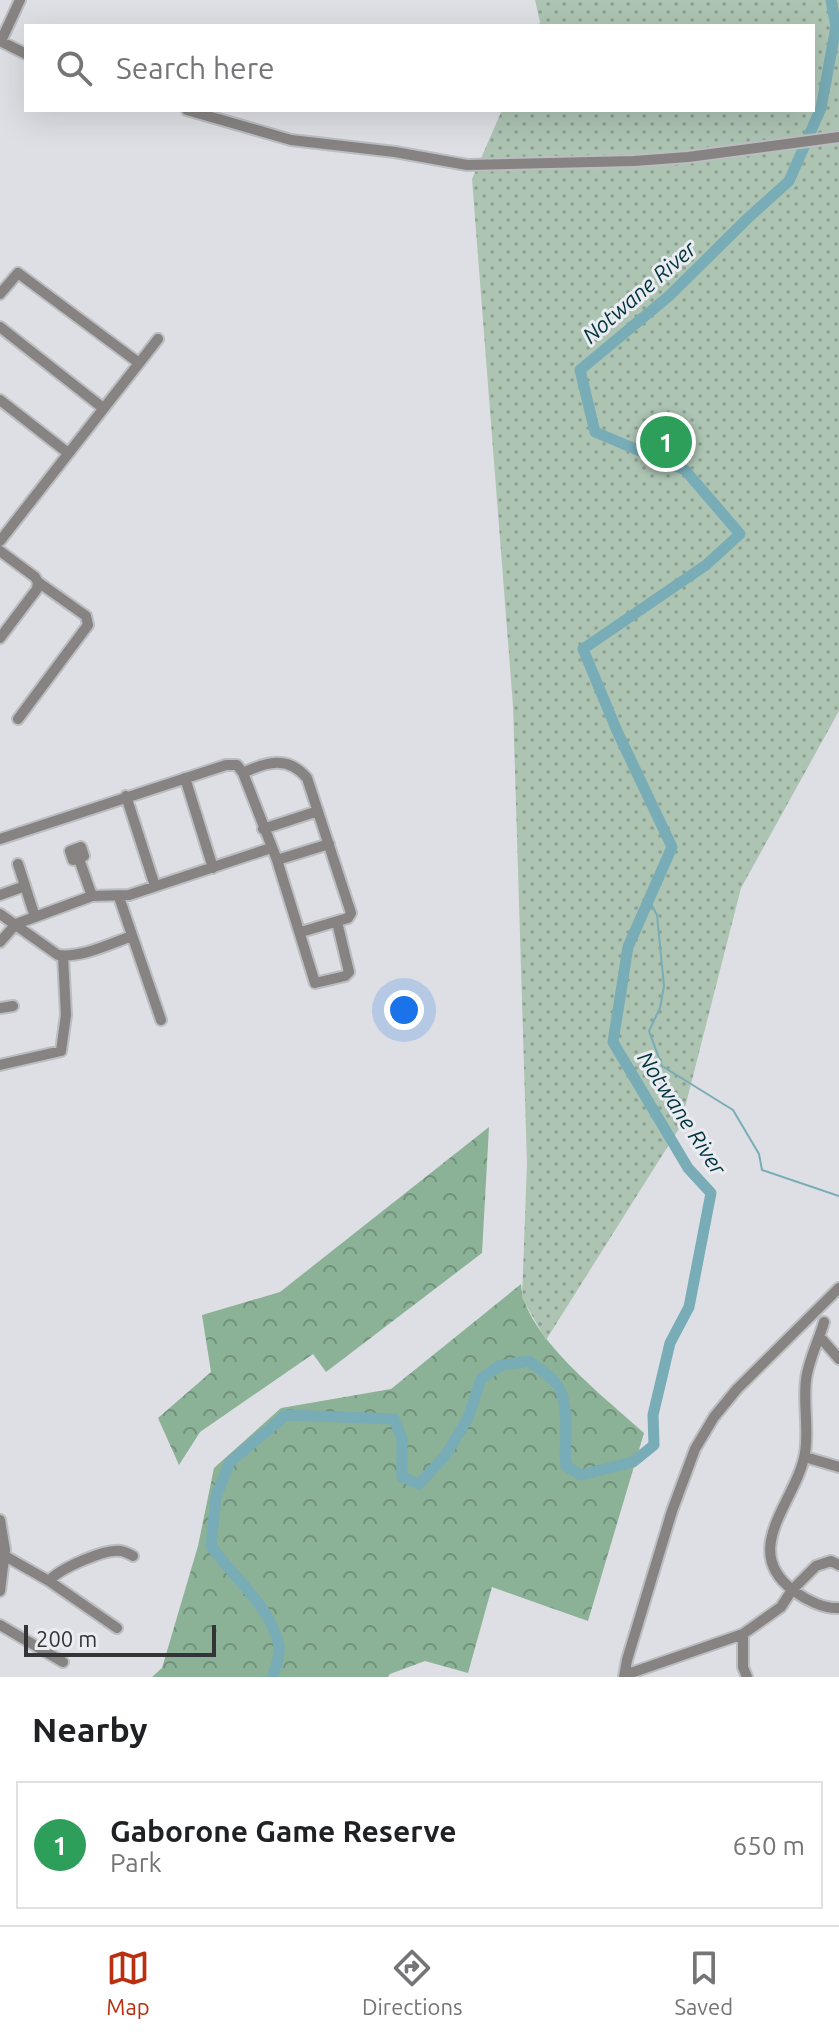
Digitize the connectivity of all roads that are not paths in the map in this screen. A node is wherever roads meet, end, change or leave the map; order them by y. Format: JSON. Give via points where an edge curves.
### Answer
{"nodes":[{"id":1,"x":20,"y":0,"type":"edge"},
{"id":2,"x":1,"y":41,"type":"edge"},
{"id":3,"x":24,"y":53,"type":"edge"},
{"id":4,"x":194,"y":112,"type":"edge"},
{"id":5,"x":839,"y":137,"type":"edge"},
{"id":6,"x":0,"y":294,"type":"edge"},
{"id":7,"x":0,"y":327,"type":"edge"},
{"id":8,"x":158,"y":339,"type":"dead end"},
{"id":9,"x":139,"y":363,"type":"junction"},
{"id":10,"x":0,"y":400,"type":"edge"},
{"id":11,"x":103,"y":408,"type":"junction"},
{"id":12,"x":68,"y":453,"type":"junction"},
{"id":13,"x":0,"y":541,"type":"edge"},
{"id":14,"x":0,"y":551,"type":"edge"},
{"id":15,"x":38,"y":582,"type":"junction"},
{"id":16,"x":0,"y":638,"type":"edge"},
{"id":17,"x":18,"y":719,"type":"dead end"},
{"id":18,"x":243,"y":773,"type":"junction"},
{"id":19,"x":185,"y":778,"type":"junction"},
{"id":20,"x":126,"y":796,"type":"junction"},
{"id":21,"x":318,"y":811,"type":"junction"},
{"id":22,"x":263,"y":829,"type":"junction"},
{"id":23,"x":0,"y":839,"type":"edge"},
{"id":24,"x":329,"y":844,"type":"junction"},
{"id":25,"x":271,"y":848,"type":"junction"},
{"id":26,"x":79,"y":859,"type":"dead end"},
{"id":27,"x":277,"y":860,"type":"junction"},
{"id":28,"x":18,"y":864,"type":"dead end"},
{"id":29,"x":213,"y":868,"type":"junction"},
{"id":30,"x":25,"y":886,"type":"junction"},
{"id":31,"x":155,"y":886,"type":"junction"},
{"id":32,"x":0,"y":895,"type":"edge"},
{"id":33,"x":92,"y":896,"type":"junction"},
{"id":34,"x":119,"y":897,"type":"junction"},
{"id":35,"x":0,"y":914,"type":"edge"},
{"id":36,"x":35,"y":917,"type":"junction"},
{"id":37,"x":337,"y":922,"type":"junction"},
{"id":38,"x":16,"y":924,"type":"junction"},
{"id":39,"x":301,"y":932,"type":"junction"},
{"id":40,"x":132,"y":936,"type":"junction"},
{"id":41,"x":0,"y":942,"type":"edge"},
{"id":42,"x":63,"y":956,"type":"junction"},
{"id":43,"x":13,"y":1006,"type":"dead end"},
{"id":44,"x":0,"y":1008,"type":"edge"},
{"id":45,"x":161,"y":1020,"type":"dead end"},
{"id":46,"x":0,"y":1065,"type":"edge"},
{"id":47,"x":839,"y":1288,"type":"edge"},
{"id":48,"x":812,"y":1318,"type":"junction"},
{"id":49,"x":838,"y":1321,"type":"edge"},
{"id":50,"x":824,"y":1322,"type":"junction"},
{"id":51,"x":820,"y":1337,"type":"junction"},
{"id":52,"x":839,"y":1359,"type":"edge"},
{"id":53,"x":805,"y":1457,"type":"junction"},
{"id":54,"x":839,"y":1467,"type":"edge"},
{"id":55,"x":0,"y":1520,"type":"edge"},
{"id":56,"x":5,"y":1556,"type":"junction"},
{"id":57,"x":133,"y":1556,"type":"dead end"},
{"id":58,"x":839,"y":1565,"type":"edge"},
{"id":59,"x":49,"y":1581,"type":"junction"},
{"id":60,"x":792,"y":1590,"type":"junction"},
{"id":61,"x":0,"y":1591,"type":"edge"},
{"id":62,"x":837,"y":1611,"type":"edge"},
{"id":63,"x":0,"y":1625,"type":"edge"},
{"id":64,"x":117,"y":1628,"type":"dead end"},
{"id":65,"x":743,"y":1634,"type":"junction"},
{"id":66,"x":63,"y":1662,"type":"dead end"},
{"id":67,"x":624,"y":1676,"type":"edge"},
{"id":68,"x":747,"y":1677,"type":"edge"}],
"edges":[{"from":1,"to":2,"type":"street"},
{"from":2,"to":3,"type":"street"},
{"from":4,"to":5,"type":"street","via":[[291,140],[467,165],[634,161]]},
{"from":6,"to":9,"type":"street","via":[[18,273]]},
{"from":7,"to":11,"type":"street"},
{"from":8,"to":9,"type":"street"},
{"from":9,"to":11,"type":"street"},
{"from":10,"to":12,"type":"street"},
{"from":11,"to":12,"type":"street"},
{"from":12,"to":13,"type":"street"},
{"from":14,"to":15,"type":"street"},
{"from":15,"to":16,"type":"street"},
{"from":15,"to":17,"type":"street","via":[[88,622]]},
{"from":18,"to":19,"type":"street","via":[[232,764]]},
{"from":18,"to":21,"type":"street","via":[[267,762],[300,770]]},
{"from":18,"to":22,"type":"street"},
{"from":19,"to":20,"type":"street"},
{"from":19,"to":29,"type":"street"},
{"from":20,"to":23,"type":"street"},
{"from":20,"to":31,"type":"street"},
{"from":21,"to":22,"type":"street"},
{"from":21,"to":24,"type":"street"},
{"from":22,"to":25,"type":"street"},
{"from":24,"to":27,"type":"street"},
{"from":24,"to":37,"type":"street","via":[[351,911]]},
{"from":25,"to":27,"type":"street"},
{"from":25,"to":29,"type":"street"},
{"from":26,"to":33,"type":"street"},
{"from":27,"to":39,"type":"street"},
{"from":28,"to":30,"type":"street"},
{"from":29,"to":31,"type":"street"},
{"from":30,"to":32,"type":"street"},
{"from":30,"to":36,"type":"street"},
{"from":31,"to":34,"type":"street"},
{"from":33,"to":34,"type":"street"},
{"from":33,"to":36,"type":"street"},
{"from":34,"to":40,"type":"street"},
{"from":35,"to":38,"type":"street"},
{"from":36,"to":38,"type":"street"},
{"from":37,"to":39,"type":"street"},
{"from":37,"to":39,"type":"street","via":[[349,970],[345,976],[314,983]]},
{"from":38,"to":41,"type":"street"},
{"from":38,"to":42,"type":"street"},
{"from":40,"to":42,"type":"street"},
{"from":40,"to":45,"type":"street"},
{"from":42,"to":46,"type":"street","via":[[66,1015],[61,1051]]},
{"from":43,"to":44,"type":"street"},
{"from":47,"to":48,"type":"street"},
{"from":48,"to":50,"type":"street"},
{"from":48,"to":67,"type":"street","via":[[737,1389],[695,1449]]},
{"from":49,"to":50,"type":"street"},
{"from":50,"to":51,"type":"street"},
{"from":51,"to":52,"type":"street"},
{"from":51,"to":53,"type":"street","via":[[806,1375]]},
{"from":53,"to":54,"type":"street"},
{"from":53,"to":60,"type":"street","via":[[770,1541],[771,1561]]},
{"from":55,"to":56,"type":"street"},
{"from":56,"to":59,"type":"street"},
{"from":56,"to":61,"type":"street"},
{"from":57,"to":59,"type":"street","via":[[114,1551],[67,1566]]},
{"from":58,"to":60,"type":"street","via":[[820,1563]]},
{"from":59,"to":64,"type":"street"},
{"from":60,"to":62,"type":"street"},
{"from":60,"to":65,"type":"street","via":[[781,1607]]},
{"from":63,"to":66,"type":"street"},
{"from":65,"to":67,"type":"street"},
{"from":65,"to":68,"type":"street"}]}
